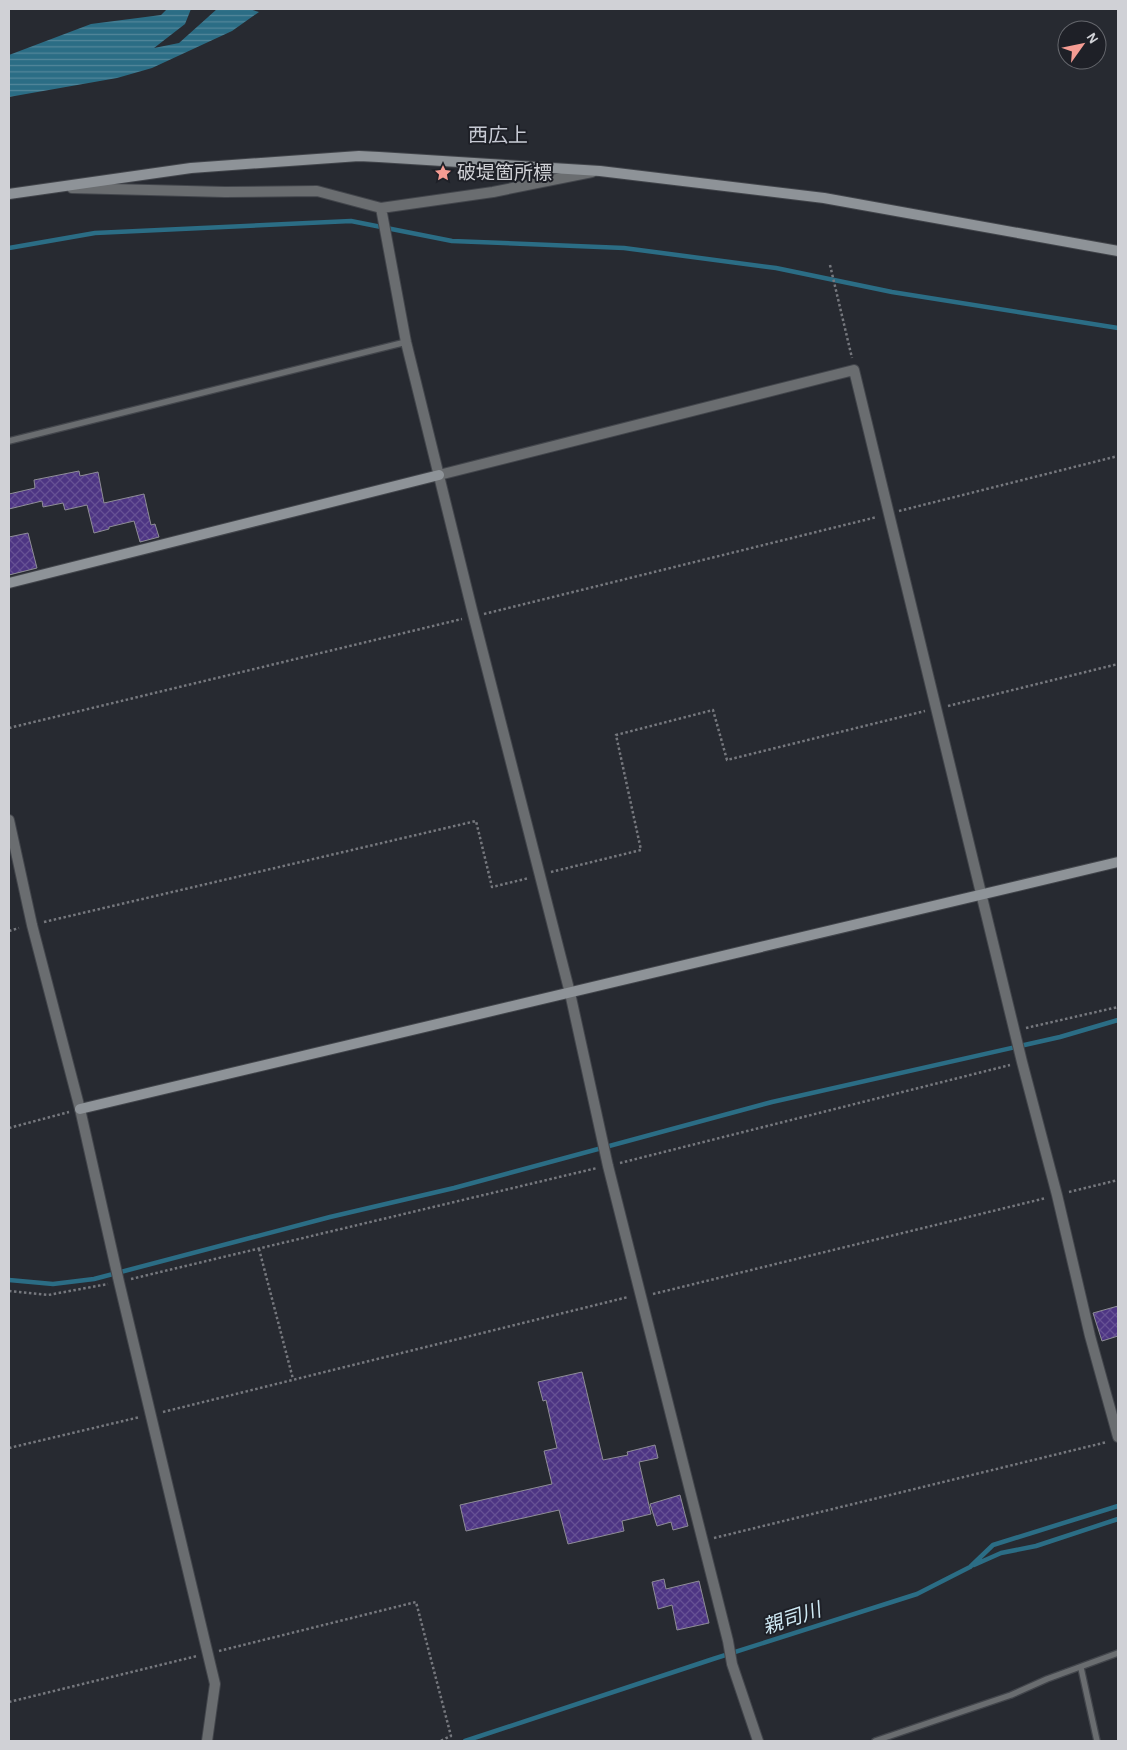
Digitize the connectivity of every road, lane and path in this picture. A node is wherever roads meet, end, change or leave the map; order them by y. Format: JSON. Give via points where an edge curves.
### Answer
{"nodes":[{"id":1,"x":600,"y":171,"type":"junction"},
{"id":2,"x":56,"y":187,"type":"junction"},
{"id":3,"x":9,"y":194,"type":"edge"},
{"id":4,"x":381,"y":208,"type":"junction"},
{"id":5,"x":1118,"y":251,"type":"edge"},
{"id":6,"x":830,"y":265,"type":"dead end"},
{"id":7,"x":406,"y":342,"type":"junction"},
{"id":8,"x":854,"y":370,"type":"junction"},
{"id":9,"x":9,"y":441,"type":"edge"},
{"id":10,"x":1118,"y":456,"type":"edge"},
{"id":11,"x":439,"y":475,"type":"junction"},
{"id":12,"x":890,"y":514,"type":"junction"},
{"id":13,"x":9,"y":582,"type":"edge"},
{"id":14,"x":474,"y":616,"type":"junction"},
{"id":15,"x":1118,"y":664,"type":"edge"},
{"id":16,"x":937,"y":708,"type":"junction"},
{"id":17,"x":9,"y":728,"type":"edge"},
{"id":18,"x":9,"y":820,"type":"edge"},
{"id":19,"x":1118,"y":862,"type":"edge"},
{"id":20,"x":539,"y":875,"type":"junction"},
{"id":21,"x":982,"y":896,"type":"junction"},
{"id":22,"x":32,"y":925,"type":"junction"},
{"id":23,"x":9,"y":931,"type":"edge"},
{"id":24,"x":570,"y":993,"type":"junction"},
{"id":25,"x":1118,"y":1006,"type":"edge"},
{"id":26,"x":1015,"y":1031,"type":"junction"},
{"id":27,"x":1022,"y":1062,"type":"junction"},
{"id":28,"x":80,"y":1110,"type":"junction"},
{"id":29,"x":9,"y":1128,"type":"edge"},
{"id":30,"x":608,"y":1166,"type":"junction"},
{"id":31,"x":1118,"y":1180,"type":"edge"},
{"id":32,"x":1057,"y":1195,"type":"junction"},
{"id":33,"x":259,"y":1248,"type":"junction"},
{"id":34,"x":119,"y":1282,"type":"junction"},
{"id":35,"x":9,"y":1291,"type":"edge"},
{"id":36,"x":641,"y":1297,"type":"junction"},
{"id":37,"x":293,"y":1380,"type":"junction"},
{"id":38,"x":151,"y":1414,"type":"junction"},
{"id":39,"x":1113,"y":1439,"type":"edge"},
{"id":40,"x":9,"y":1448,"type":"edge"},
{"id":41,"x":702,"y":1540,"type":"junction"},
{"id":42,"x":1118,"y":1653,"type":"edge"},
{"id":43,"x":208,"y":1654,"type":"junction"},
{"id":44,"x":1081,"y":1668,"type":"junction"},
{"id":45,"x":9,"y":1702,"type":"edge"},
{"id":46,"x":207,"y":1741,"type":"edge"},
{"id":47,"x":440,"y":1741,"type":"edge"},
{"id":48,"x":758,"y":1741,"type":"edge"},
{"id":49,"x":875,"y":1741,"type":"edge"},
{"id":50,"x":1097,"y":1741,"type":"edge"}],
"edges":[{"from":1,"to":2,"type":"street","via":[[359,156],[191,168]]},
{"from":1,"to":4,"type":"street","via":[[493,192]]},
{"from":1,"to":5,"type":"street","via":[[824,198]]},
{"from":2,"to":3,"type":"street"},
{"from":2,"to":4,"type":"street","via":[[225,192],[316,190]]},
{"from":4,"to":7,"type":"street"},
{"from":6,"to":8,"type":"path"},
{"from":7,"to":9,"type":"lane"},
{"from":7,"to":11,"type":"street"},
{"from":8,"to":11,"type":"street"},
{"from":8,"to":12,"type":"street"},
{"from":10,"to":12,"type":"path"},
{"from":11,"to":13,"type":"street"},
{"from":11,"to":14,"type":"street"},
{"from":12,"to":14,"type":"path"},
{"from":12,"to":16,"type":"street"},
{"from":14,"to":17,"type":"path"},
{"from":14,"to":20,"type":"street"},
{"from":15,"to":16,"type":"path"},
{"from":16,"to":20,"type":"path","via":[[727,760],[713,710],[616,735],[641,850]]},
{"from":16,"to":21,"type":"street"},
{"from":18,"to":22,"type":"street"},
{"from":19,"to":21,"type":"street"},
{"from":20,"to":22,"type":"path","via":[[492,887],[476,821]]},
{"from":20,"to":24,"type":"street"},
{"from":21,"to":24,"type":"street"},
{"from":21,"to":26,"type":"street"},
{"from":22,"to":23,"type":"path"},
{"from":22,"to":28,"type":"street"},
{"from":24,"to":28,"type":"street"},
{"from":24,"to":30,"type":"street"},
{"from":25,"to":26,"type":"path"},
{"from":26,"to":27,"type":"street"},
{"from":27,"to":30,"type":"path"},
{"from":27,"to":32,"type":"street"},
{"from":28,"to":29,"type":"path"},
{"from":28,"to":34,"type":"street"},
{"from":30,"to":33,"type":"path"},
{"from":30,"to":36,"type":"street"},
{"from":31,"to":32,"type":"path"},
{"from":32,"to":36,"type":"path"},
{"from":32,"to":39,"type":"street"},
{"from":33,"to":34,"type":"path"},
{"from":33,"to":37,"type":"path"},
{"from":34,"to":35,"type":"path","via":[[48,1295]]},
{"from":34,"to":38,"type":"street"},
{"from":36,"to":37,"type":"path","via":[[607,1302]]},
{"from":36,"to":41,"type":"street"},
{"from":37,"to":38,"type":"path"},
{"from":38,"to":40,"type":"path"},
{"from":38,"to":43,"type":"street"},
{"from":39,"to":41,"type":"path"},
{"from":41,"to":48,"type":"street","via":[[732,1664]]},
{"from":42,"to":44,"type":"lane"},
{"from":43,"to":45,"type":"path"},
{"from":43,"to":46,"type":"street","via":[[216,1684]]},
{"from":43,"to":47,"type":"path","via":[[416,1602],[451,1736]]},
{"from":44,"to":49,"type":"lane"},
{"from":44,"to":50,"type":"lane"}]}
